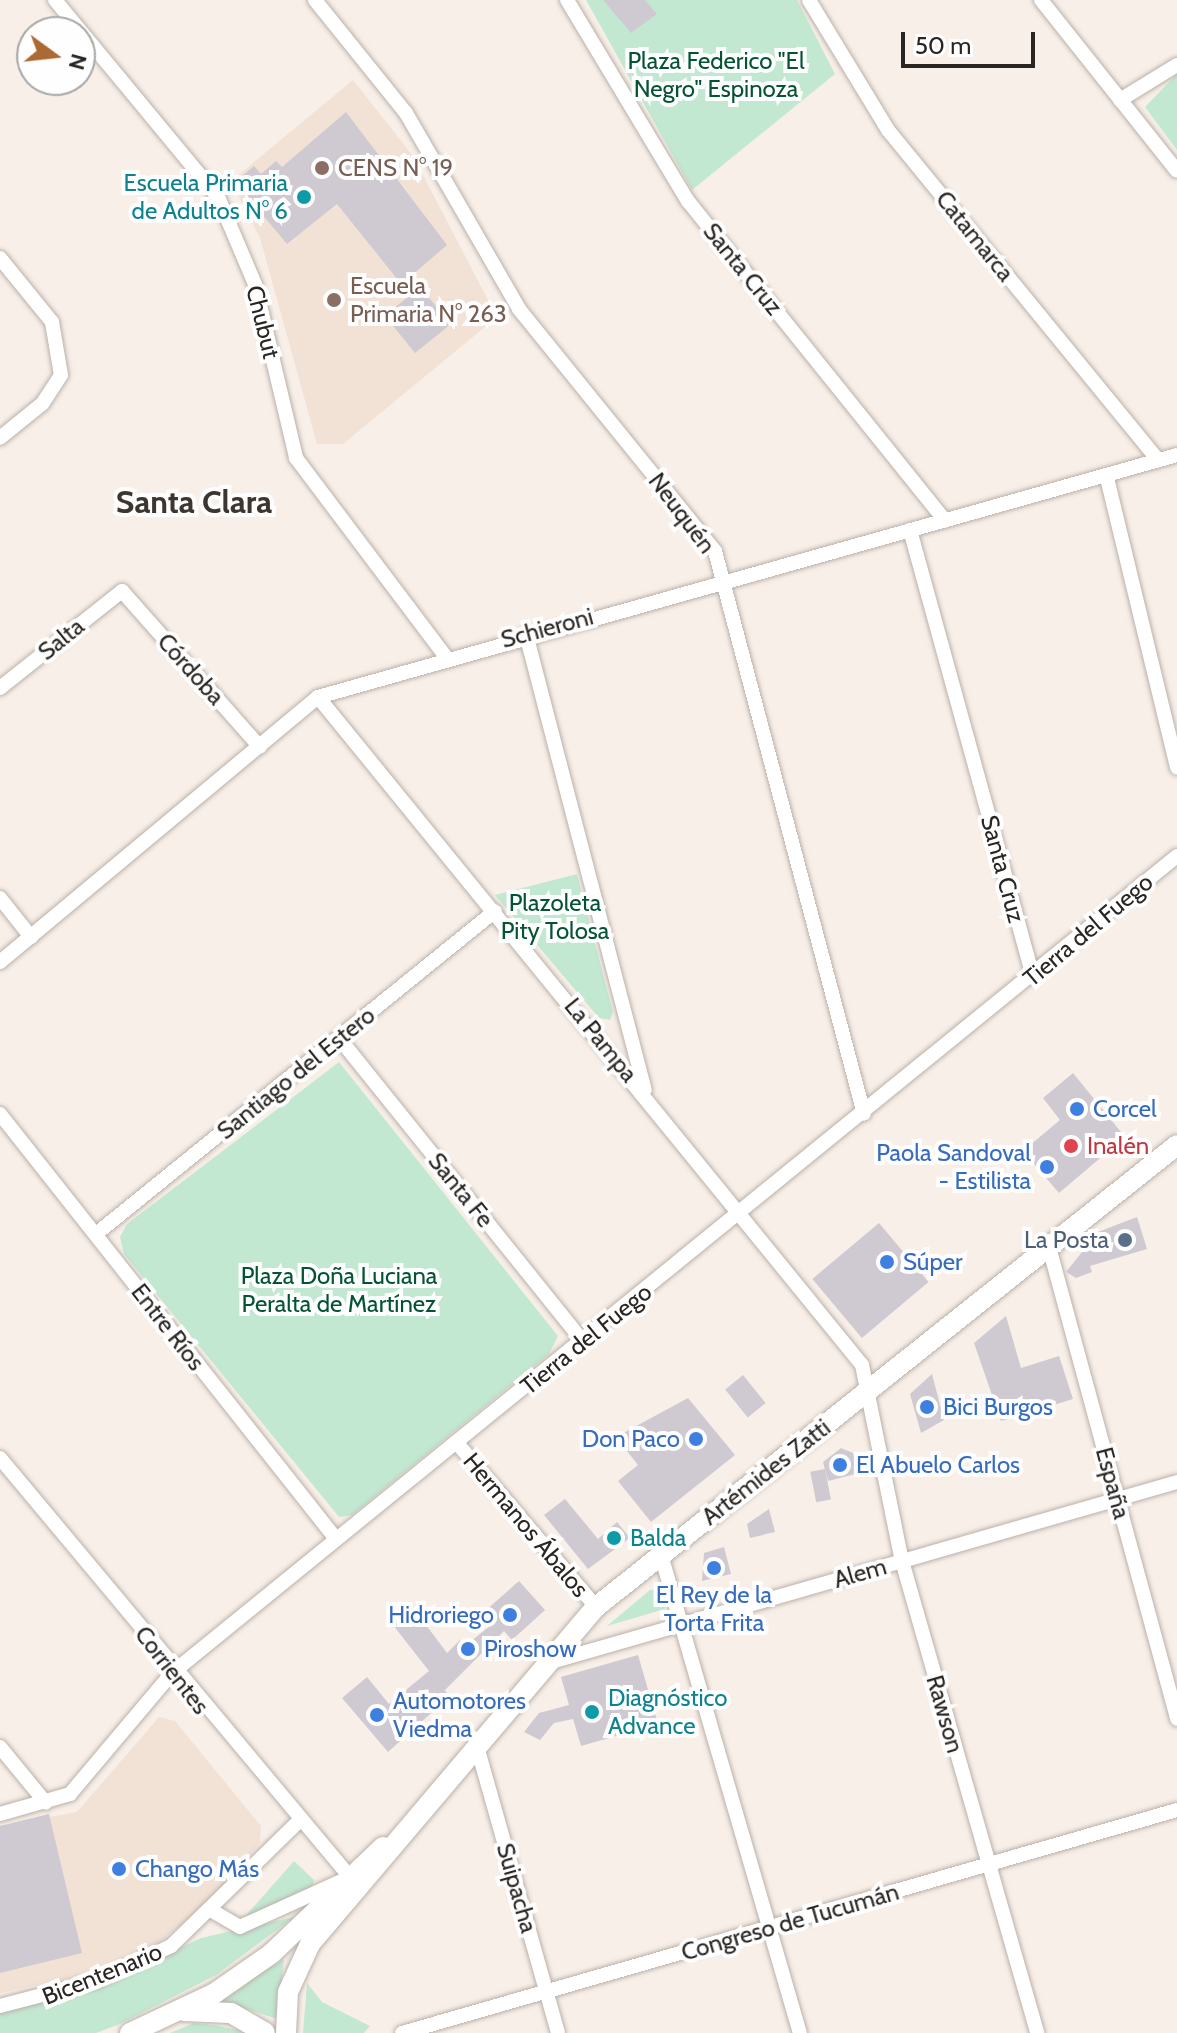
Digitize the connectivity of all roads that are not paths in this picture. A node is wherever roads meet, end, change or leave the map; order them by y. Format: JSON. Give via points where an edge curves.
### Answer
{"nodes":[{"id":1,"x":55,"y":0,"type":"edge"},
{"id":2,"x":315,"y":0,"type":"edge"},
{"id":3,"x":567,"y":0,"type":"edge"},
{"id":4,"x":809,"y":0,"type":"edge"},
{"id":5,"x":1041,"y":0,"type":"edge"},
{"id":6,"x":1177,"y":65,"type":"edge"},
{"id":7,"x":1120,"y":100,"type":"junction"},
{"id":8,"x":1177,"y":171,"type":"edge"},
{"id":9,"x":0,"y":258,"type":"edge"},
{"id":10,"x":0,"y":438,"type":"edge"},
{"id":11,"x":1177,"y":455,"type":"edge"},
{"id":12,"x":1158,"y":460,"type":"junction"},
{"id":13,"x":1107,"y":478,"type":"junction"},
{"id":14,"x":945,"y":521,"type":"junction"},
{"id":15,"x":910,"y":530,"type":"junction"},
{"id":16,"x":721,"y":581,"type":"junction"},
{"id":17,"x":122,"y":591,"type":"joint"},
{"id":18,"x":526,"y":634,"type":"junction"},
{"id":19,"x":445,"y":656,"type":"junction"},
{"id":20,"x":0,"y":688,"type":"edge"},
{"id":21,"x":318,"y":697,"type":"junction"},
{"id":22,"x":260,"y":747,"type":"junction"},
{"id":23,"x":1177,"y":768,"type":"edge"},
{"id":24,"x":1177,"y":856,"type":"edge"},
{"id":25,"x":0,"y":898,"type":"edge"},
{"id":26,"x":495,"y":911,"type":"junction"},
{"id":27,"x":31,"y":937,"type":"junction"},
{"id":28,"x":0,"y":962,"type":"edge"},
{"id":29,"x":1033,"y":976,"type":"junction"},
{"id":30,"x":339,"y":1038,"type":"junction"},
{"id":31,"x":647,"y":1096,"type":"junction"},
{"id":32,"x":0,"y":1114,"type":"edge"},
{"id":33,"x":864,"y":1114,"type":"junction"},
{"id":34,"x":1174,"y":1144,"type":"edge"},
{"id":35,"x":740,"y":1216,"type":"junction"},
{"id":36,"x":96,"y":1234,"type":"junction"},
{"id":37,"x":1049,"y":1247,"type":"junction"},
{"id":38,"x":583,"y":1341,"type":"junction"},
{"id":39,"x":865,"y":1392,"type":"junction"},
{"id":40,"x":457,"y":1443,"type":"junction"},
{"id":41,"x":0,"y":1458,"type":"edge"},
{"id":42,"x":1177,"y":1482,"type":"edge"},
{"id":43,"x":1117,"y":1499,"type":"junction"},
{"id":44,"x":336,"y":1539,"type":"junction"},
{"id":45,"x":661,"y":1555,"type":"junction"},
{"id":46,"x":902,"y":1561,"type":"junction"},
{"id":47,"x":596,"y":1607,"type":"junction"},
{"id":48,"x":681,"y":1625,"type":"junction"},
{"id":49,"x":543,"y":1664,"type":"junction"},
{"id":50,"x":172,"y":1673,"type":"junction"},
{"id":51,"x":1177,"y":1719,"type":"edge"},
{"id":52,"x":476,"y":1742,"type":"junction"},
{"id":53,"x":0,"y":1747,"type":"edge"},
{"id":54,"x":46,"y":1803,"type":"junction"},
{"id":55,"x":1177,"y":1810,"type":"edge"},
{"id":56,"x":0,"y":1814,"type":"edge"},
{"id":57,"x":297,"y":1823,"type":"junction"},
{"id":58,"x":394,"y":1841,"type":"junction"},
{"id":59,"x":988,"y":1865,"type":"junction"},
{"id":60,"x":350,"y":1877,"type":"junction"},
{"id":61,"x":214,"y":1912,"type":"junction"},
{"id":62,"x":769,"y":1928,"type":"junction"},
{"id":63,"x":546,"y":1992,"type":"junction"},
{"id":64,"x":0,"y":2006,"type":"edge"},
{"id":65,"x":180,"y":2011,"type":"junction"},
{"id":66,"x":130,"y":2033,"type":"edge"},
{"id":67,"x":265,"y":2033,"type":"edge"},
{"id":68,"x":286,"y":2033,"type":"edge"},
{"id":69,"x":402,"y":2033,"type":"edge"},
{"id":70,"x":558,"y":2033,"type":"edge"},
{"id":71,"x":800,"y":2033,"type":"edge"},
{"id":72,"x":1037,"y":2033,"type":"edge"}],
"edges":[{"from":1,"to":19,"type":"street","name":"Chubut","via":[[218,197],[255,284],[296,458]]},
{"from":2,"to":16,"type":"street","name":"Neuquén","via":[[406,113],[519,309],[715,551]]},
{"from":3,"to":14,"type":"street","name":"Santa Cruz","via":[[688,201]]},
{"from":4,"to":12,"type":"street","name":"Catamarca","via":[[888,130]]},
{"from":5,"to":7,"type":"street"},
{"from":6,"to":7,"type":"street"},
{"from":7,"to":8,"type":"street"},
{"from":9,"to":10,"type":"street","via":[[52,322],[61,375],[49,394]]},
{"from":11,"to":12,"type":"street","name":"Schieroni"},
{"from":12,"to":13,"type":"street","name":"Schieroni"},
{"from":13,"to":14,"type":"street","name":"Schieroni"},
{"from":13,"to":23,"type":"street"},
{"from":14,"to":15,"type":"street","name":"Schieroni"},
{"from":15,"to":16,"type":"street","name":"Schieroni"},
{"from":15,"to":29,"type":"street","name":"Santa Cruz"},
{"from":16,"to":18,"type":"street","name":"Schieroni"},
{"from":16,"to":33,"type":"street","name":"Neuquén"},
{"from":17,"to":20,"type":"street","name":"Salta"},
{"from":17,"to":22,"type":"street","name":"Córdoba"},
{"from":18,"to":19,"type":"street","name":"Schieroni"},
{"from":18,"to":31,"type":"street"},
{"from":19,"to":21,"type":"street","name":"Schieroni"},
{"from":21,"to":22,"type":"street","name":"Schieroni"},
{"from":21,"to":26,"type":"street","name":"La Pampa"},
{"from":22,"to":27,"type":"street","name":"Schieroni"},
{"from":24,"to":29,"type":"street","name":"Tierra del Fuego"},
{"from":25,"to":27,"type":"street"},
{"from":26,"to":30,"type":"street","name":"Santiago del Estero"},
{"from":26,"to":31,"type":"street","name":"La Pampa"},
{"from":27,"to":28,"type":"street","name":"Schieroni"},
{"from":29,"to":33,"type":"street","name":"Tierra del Fuego"},
{"from":30,"to":36,"type":"street","name":"Santiago del Estero"},
{"from":30,"to":38,"type":"street","name":"Santa Fe"},
{"from":31,"to":35,"type":"street","name":"La Pampa"},
{"from":32,"to":36,"type":"street","name":"Entre Ríos"},
{"from":33,"to":35,"type":"street","name":"Tierra del Fuego"},
{"from":34,"to":37,"type":"main road","name":"Artémides Zatti"},
{"from":35,"to":38,"type":"street","name":"Tierra del Fuego"},
{"from":35,"to":39,"type":"street","name":"La Pampa","via":[[862,1365]]},
{"from":36,"to":44,"type":"street","name":"Entre Ríos"},
{"from":37,"to":39,"type":"main road","name":"Artémides Zatti"},
{"from":37,"to":43,"type":"street","name":"España"},
{"from":38,"to":40,"type":"street","name":"Tierra del Fuego"},
{"from":39,"to":45,"type":"main road","name":"Artémides Zatti"},
{"from":39,"to":46,"type":"street","name":"Rawson"},
{"from":40,"to":44,"type":"street","name":"Tierra del Fuego"},
{"from":40,"to":47,"type":"street","name":"Hermanos Ábalos"},
{"from":41,"to":50,"type":"street","name":"Corrientes"},
{"from":42,"to":43,"type":"street","name":"Alem"},
{"from":43,"to":46,"type":"street","name":"Alem"},
{"from":43,"to":51,"type":"street","name":"España"},
{"from":44,"to":50,"type":"street","name":"Tierra del Fuego"},
{"from":45,"to":47,"type":"main road","name":"Artémides Zatti"},
{"from":45,"to":48,"type":"street"},
{"from":46,"to":48,"type":"street","name":"Alem"},
{"from":46,"to":59,"type":"street","name":"Rawson"},
{"from":47,"to":49,"type":"main road","name":"Artémides Zatti"},
{"from":48,"to":49,"type":"street","name":"Alem"},
{"from":48,"to":62,"type":"street"},
{"from":49,"to":52,"type":"main road","name":"Artémides Zatti"},
{"from":50,"to":54,"type":"street","name":"Tierra del Fuego","via":[[70,1794]]},
{"from":50,"to":57,"type":"street","name":"Corrientes"},
{"from":52,"to":58,"type":"main road","name":"Artémides Zatti"},
{"from":52,"to":63,"type":"street","name":"Suipacha"},
{"from":53,"to":54,"type":"street"},
{"from":54,"to":56,"type":"street","name":"Tierra del Fuego"},
{"from":55,"to":59,"type":"street","name":"Congreso de Tucumán"},
{"from":57,"to":60,"type":"street","name":"Corrientes"},
{"from":57,"to":61,"type":"street","name":"Bicentenario"},
{"from":58,"to":60,"type":"main road","name":"Artémides Zatti"},
{"from":58,"to":68,"type":"main road","name":"Artémides Zatti","via":[[296,1969]]},
{"from":59,"to":62,"type":"street","name":"Congreso de Tucumán"},
{"from":59,"to":72,"type":"street","name":"Rawson"},
{"from":60,"to":61,"type":"street","via":[[240,1927]]},
{"from":60,"to":65,"type":"main road","name":"Artémides Zatti","via":[[271,1954]]},
{"from":61,"to":64,"type":"street","name":"Bicentenario","via":[[171,1946],[99,1980]]},
{"from":62,"to":63,"type":"street","name":"Congreso de Tucumán"},
{"from":62,"to":71,"type":"street"},
{"from":63,"to":69,"type":"street","name":"Congreso de Tucumán"},
{"from":63,"to":70,"type":"street","name":"Suipacha"},
{"from":65,"to":66,"type":"main road","name":"Artémides Zatti"},
{"from":65,"to":67,"type":"main road","via":[[231,2013]]}]}
